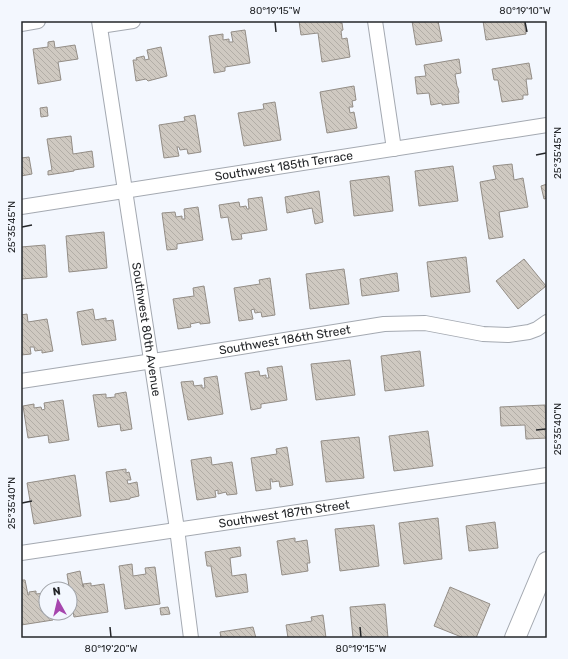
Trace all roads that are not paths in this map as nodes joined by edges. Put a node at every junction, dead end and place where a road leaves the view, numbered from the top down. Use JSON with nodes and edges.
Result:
{"nodes":[{"id":1,"x":38,"y":21,"type":"edge"},
{"id":2,"x":133,"y":21,"type":"edge"},
{"id":3,"x":375,"y":21,"type":"edge"},
{"id":4,"x":100,"y":23,"type":"edge"},
{"id":5,"x":21,"y":24,"type":"edge"},
{"id":6,"x":547,"y":125,"type":"edge"},
{"id":7,"x":394,"y":149,"type":"junction"},
{"id":8,"x":125,"y":191,"type":"junction"},
{"id":9,"x":21,"y":207,"type":"edge"},
{"id":10,"x":547,"y":322,"type":"edge"},
{"id":11,"x":151,"y":361,"type":"junction"},
{"id":12,"x":21,"y":381,"type":"edge"},
{"id":13,"x":547,"y":475,"type":"edge"},
{"id":14,"x":176,"y":529,"type":"junction"},
{"id":15,"x":21,"y":553,"type":"edge"},
{"id":16,"x":547,"y":562,"type":"edge"},
{"id":17,"x":192,"y":638,"type":"edge"},
{"id":18,"x":515,"y":638,"type":"edge"}],
"edges":[{"from":1,"to":5,"type":"street"},
{"from":2,"to":4,"type":"street"},
{"from":3,"to":7,"type":"street"},
{"from":4,"to":8,"type":"street","name":"Southwest 80th Avenue"},
{"from":6,"to":7,"type":"street","name":"Southwest 185th Terrace"},
{"from":7,"to":8,"type":"street","name":"Southwest 185th Terrace"},
{"from":8,"to":9,"type":"street","name":"Southwest 185th Terrace"},
{"from":8,"to":11,"type":"street","name":"Southwest 80th Avenue"},
{"from":10,"to":11,"type":"street","name":"Southwest 186th Street"},
{"from":11,"to":12,"type":"street","name":"Southwest 186th Street"},
{"from":11,"to":14,"type":"street","name":"Southwest 80th Avenue"},
{"from":13,"to":14,"type":"street","name":"Southwest 187th Street"},
{"from":14,"to":15,"type":"street","name":"Southwest 187th Street"},
{"from":14,"to":17,"type":"street","name":"Southwest 80th Avenue"},
{"from":16,"to":18,"type":"main road"}]}
